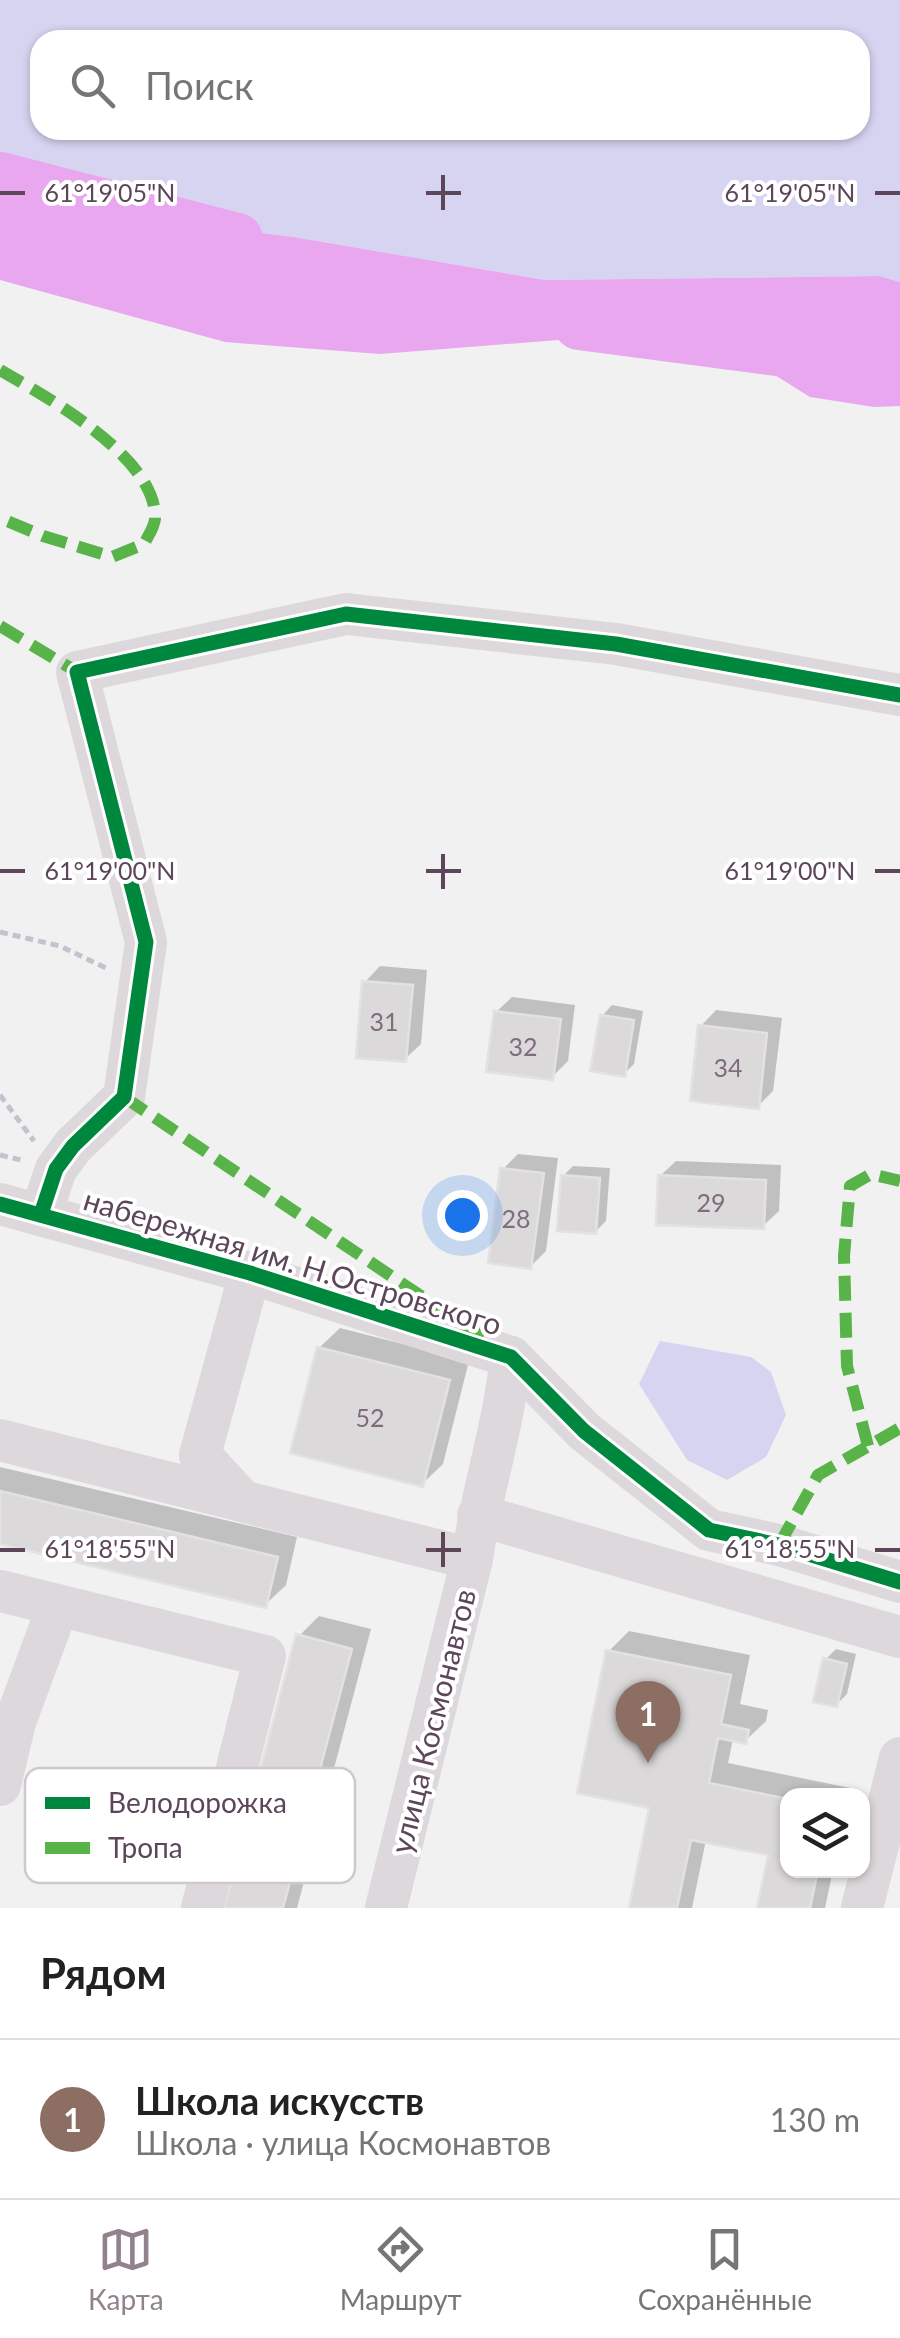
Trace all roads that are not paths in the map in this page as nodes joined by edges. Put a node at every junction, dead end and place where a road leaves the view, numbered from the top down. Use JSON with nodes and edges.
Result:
{"nodes":[{"id":1,"x":900,"y":695,"type":"edge"},
{"id":2,"x":0,"y":1204,"type":"edge"},
{"id":3,"x":41,"y":1214,"type":"junction"},
{"id":4,"x":250,"y":1274,"type":"junction"},
{"id":5,"x":511,"y":1356,"type":"junction"},
{"id":6,"x":0,"y":1440,"type":"edge"},
{"id":7,"x":240,"y":1498,"type":"junction"},
{"id":8,"x":478,"y":1515,"type":"junction"},
{"id":9,"x":472,"y":1559,"type":"junction"},
{"id":10,"x":900,"y":1582,"type":"edge"},
{"id":11,"x":0,"y":1591,"type":"edge"},
{"id":12,"x":58,"y":1606,"type":"junction"},
{"id":13,"x":900,"y":1638,"type":"edge"},
{"id":14,"x":900,"y":1758,"type":"edge"},
{"id":15,"x":237,"y":1768,"type":"edge"},
{"id":16,"x":0,"y":1785,"type":"edge"},
{"id":17,"x":208,"y":1883,"type":"edge"},
{"id":18,"x":202,"y":1908,"type":"edge"},
{"id":19,"x":386,"y":1908,"type":"edge"},
{"id":20,"x":862,"y":1908,"type":"edge"}],
"edges":[{"from":1,"to":3,"type":"street"},
{"from":2,"to":3,"type":"street","name":"набережная им. Н.Островского"},
{"from":3,"to":4,"type":"street","name":"набережная им. Н.Островского"},
{"from":4,"to":5,"type":"street","name":"набережная им. Н.Островского"},
{"from":4,"to":7,"type":"street"},
{"from":5,"to":8,"type":"street","name":"улица Космонавтов"},
{"from":5,"to":10,"type":"street"},
{"from":6,"to":7,"type":"street"},
{"from":7,"to":9,"type":"street"},
{"from":8,"to":9,"type":"street","name":"улица Космонавтов"},
{"from":8,"to":13,"type":"street"},
{"from":9,"to":19,"type":"street","name":"улица Космонавтов"},
{"from":11,"to":12,"type":"street"},
{"from":12,"to":15,"type":"street"},
{"from":12,"to":16,"type":"street"},
{"from":14,"to":20,"type":"street"},
{"from":17,"to":18,"type":"street"}]}
